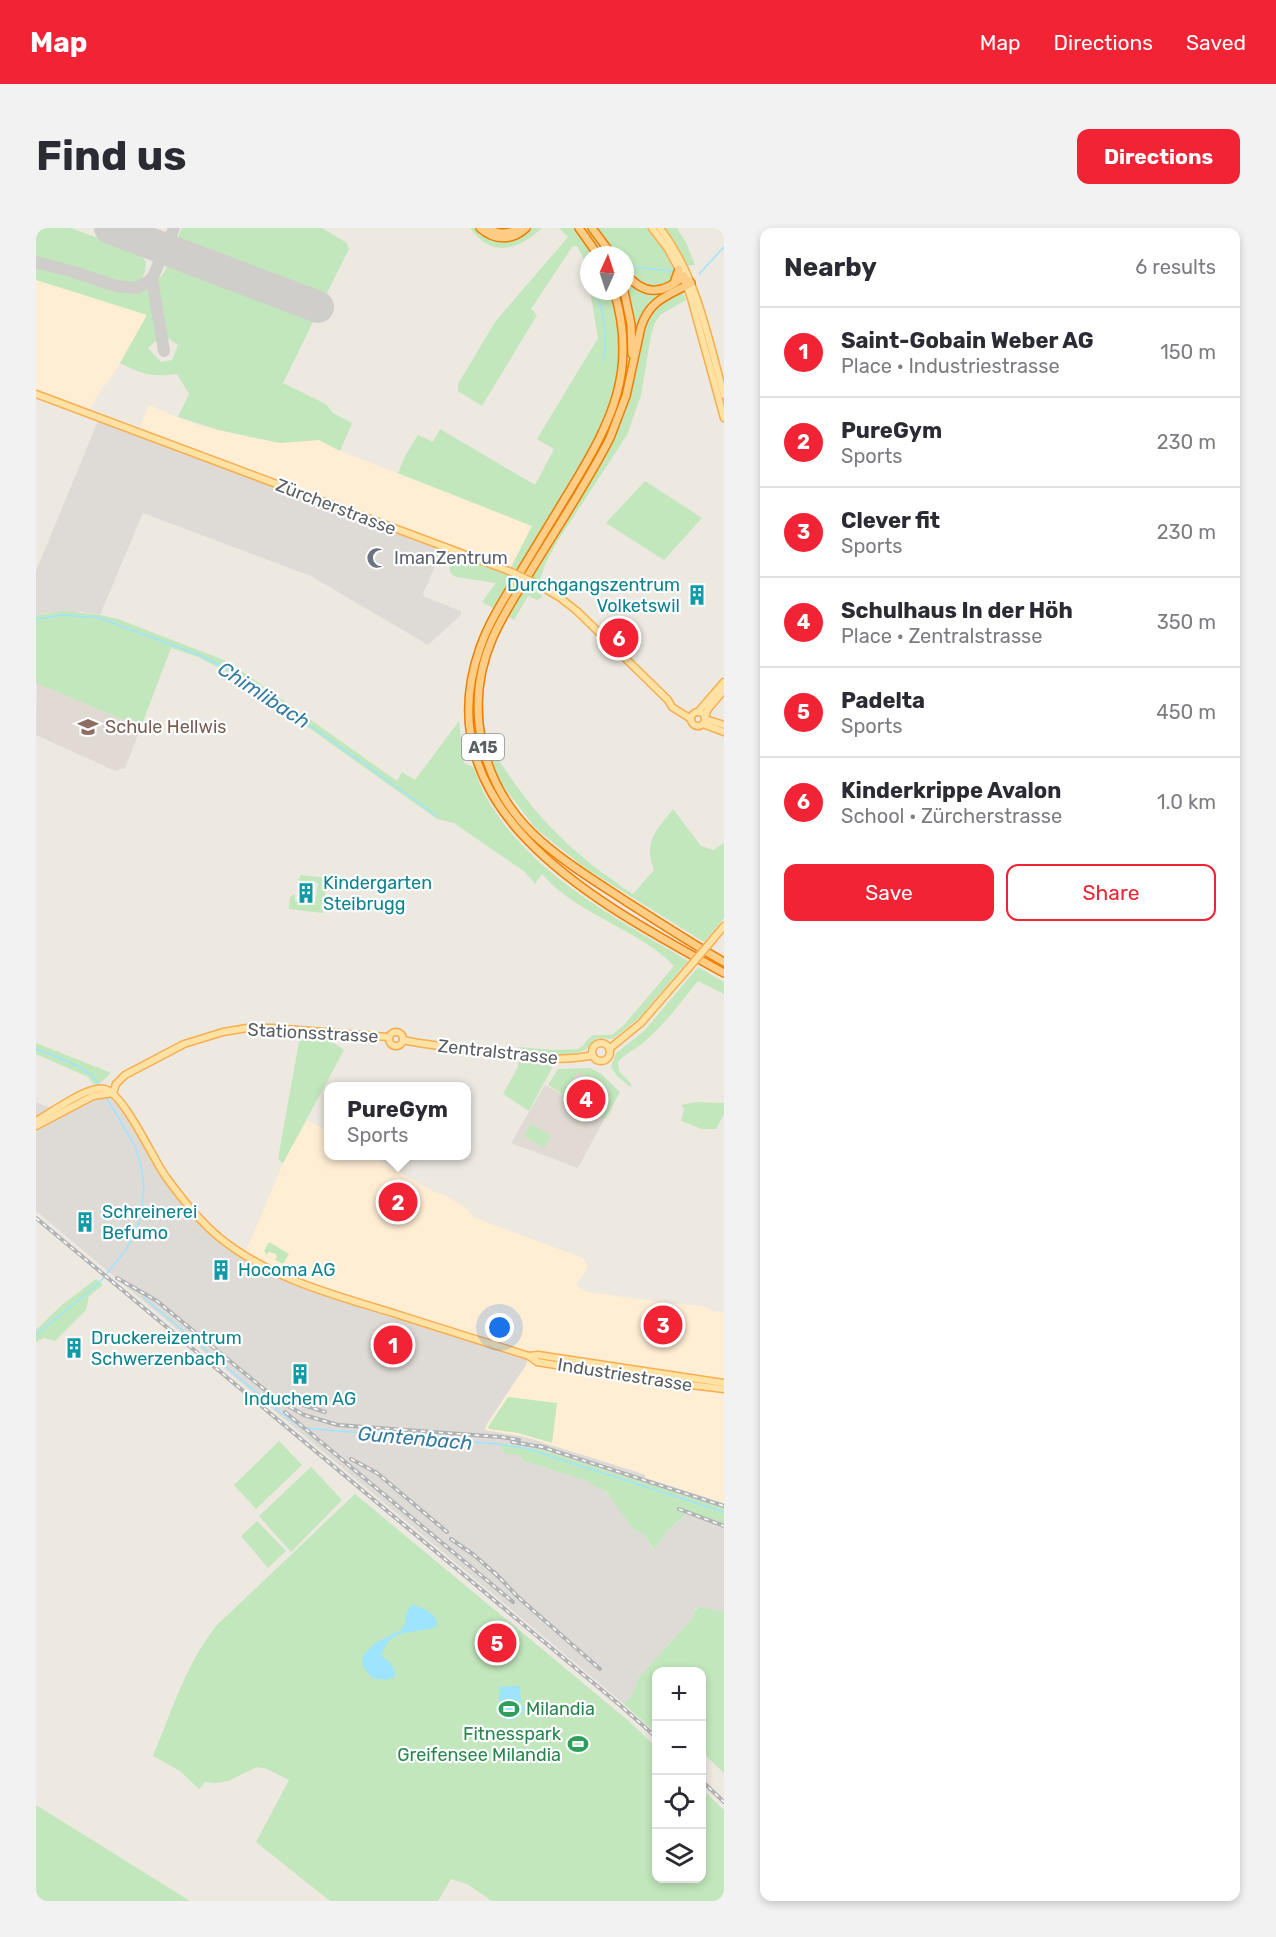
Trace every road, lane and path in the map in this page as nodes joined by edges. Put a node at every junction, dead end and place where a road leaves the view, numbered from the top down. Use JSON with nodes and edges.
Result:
{"nodes":[{"id":1,"x":480,"y":228,"type":"edge"},
{"id":2,"x":488,"y":228,"type":"edge"},
{"id":3,"x":519,"y":228,"type":"edge"},
{"id":4,"x":526,"y":228,"type":"edge"},
{"id":5,"x":579,"y":228,"type":"edge"},
{"id":6,"x":652,"y":228,"type":"edge"},
{"id":7,"x":660,"y":228,"type":"edge"},
{"id":8,"x":594,"y":230,"type":"edge"},
{"id":9,"x":592,"y":246,"type":"edge"},
{"id":10,"x":604,"y":246,"type":"edge"},
{"id":11,"x":679,"y":269,"type":"junction"},
{"id":12,"x":685,"y":276,"type":"junction"},
{"id":13,"x":634,"y":282,"type":"edge"},
{"id":14,"x":673,"y":285,"type":"junction"},
{"id":15,"x":689,"y":285,"type":"junction"},
{"id":16,"x":616,"y":300,"type":"edge"},
{"id":17,"x":626,"y":300,"type":"edge"},
{"id":18,"x":628,"y":389,"type":"junction"},
{"id":19,"x":36,"y":394,"type":"edge"},
{"id":20,"x":724,"y":395,"type":"edge"},
{"id":21,"x":724,"y":418,"type":"edge"},
{"id":22,"x":724,"y":682,"type":"edge"},
{"id":23,"x":724,"y":690,"type":"edge"},
{"id":24,"x":694,"y":715,"type":"junction"},
{"id":25,"x":704,"y":720,"type":"junction"},
{"id":26,"x":724,"y":725,"type":"edge"},
{"id":27,"x":724,"y":732,"type":"edge"},
{"id":28,"x":724,"y":926,"type":"edge"},
{"id":29,"x":724,"y":962,"type":"edge"},
{"id":30,"x":724,"y":973,"type":"edge"},
{"id":31,"x":403,"y":1040,"type":"joint"},
{"id":32,"x":609,"y":1049,"type":"junction"},
{"id":33,"x":593,"y":1055,"type":"junction"},
{"id":34,"x":105,"y":1092,"type":"junction"},
{"id":35,"x":36,"y":1121,"type":"edge"},
{"id":36,"x":36,"y":1126,"type":"edge"},
{"id":37,"x":529,"y":1356,"type":"junction"},
{"id":38,"x":724,"y":1383,"type":"edge"},
{"id":39,"x":724,"y":1389,"type":"edge"}],
"edges":[{"from":1,"to":4,"type":"highway"},
{"from":2,"to":3,"type":"highway"},
{"from":5,"to":9,"type":"highway"},
{"from":6,"to":11,"type":"main road"},
{"from":7,"to":12,"type":"main road"},
{"from":8,"to":10,"type":"highway"},
{"from":11,"to":12,"type":"main road"},
{"from":11,"to":14,"type":"highway"},
{"from":12,"to":14,"type":"highway"},
{"from":12,"to":15,"type":"highway"},
{"from":13,"to":14,"type":"highway"},
{"from":15,"to":18,"type":"highway"},
{"from":15,"to":20,"type":"main road"},
{"from":15,"to":21,"type":"main road"},
{"from":16,"to":30,"type":"highway","number":"A15"},
{"from":17,"to":18,"type":"highway","number":"A15"},
{"from":18,"to":29,"type":"highway","number":"A15"},
{"from":19,"to":24,"type":"main road","name":"Zürcherstrasse","bridge":true},
{"from":22,"to":24,"type":"main road"},
{"from":23,"to":25,"type":"main road"},
{"from":24,"to":25,"type":"main road"},
{"from":24,"to":25,"type":"main road"},
{"from":25,"to":26,"type":"main road"},
{"from":25,"to":27,"type":"main road"},
{"from":28,"to":32,"type":"main road","bridge":true},
{"from":31,"to":33,"type":"main road","name":"Zentralstrasse"},
{"from":31,"to":34,"type":"main road","name":"Stationsstrasse"},
{"from":32,"to":33,"type":"main road"},
{"from":32,"to":33,"type":"main road"},
{"from":34,"to":35,"type":"main road"},
{"from":34,"to":36,"type":"main road"},
{"from":34,"to":37,"type":"main road","name":"Industriestrasse"},
{"from":37,"to":38,"type":"main road","name":"Industriestrasse"},
{"from":37,"to":39,"type":"main road","name":"Industriestrasse"}]}
